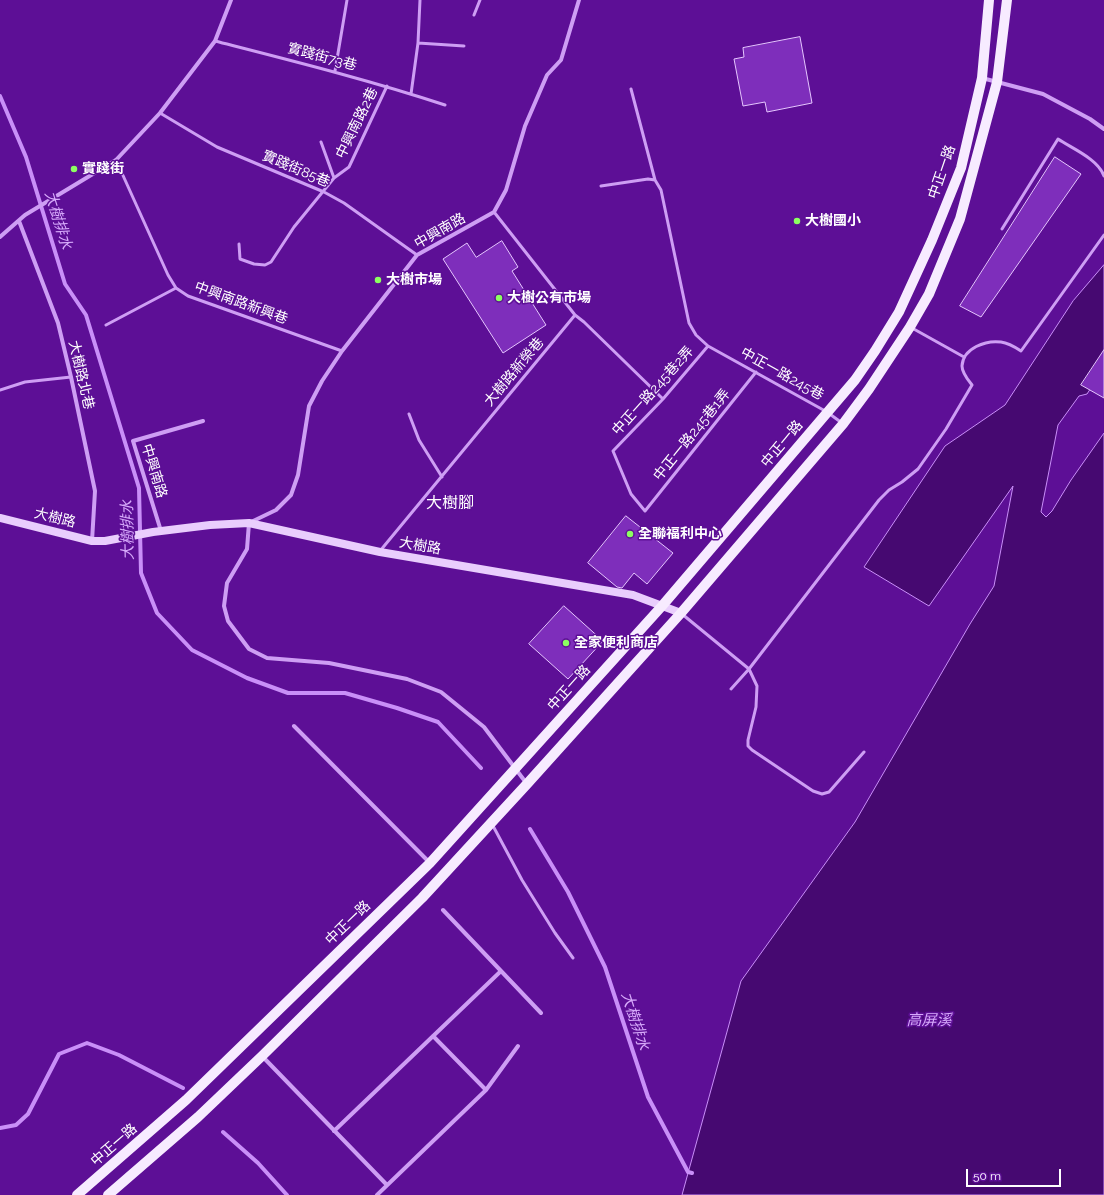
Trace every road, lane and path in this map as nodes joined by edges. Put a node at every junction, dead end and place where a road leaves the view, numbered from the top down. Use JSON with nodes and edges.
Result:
{"nodes":[{"id":1,"x":231,"y":0,"type":"edge"},
{"id":2,"x":347,"y":0,"type":"edge"},
{"id":3,"x":420,"y":0,"type":"edge"},
{"id":4,"x":480,"y":0,"type":"edge"},
{"id":5,"x":579,"y":0,"type":"edge"},
{"id":6,"x":989,"y":0,"type":"edge"},
{"id":7,"x":1007,"y":0,"type":"edge"},
{"id":8,"x":474,"y":15,"type":"dead end"},
{"id":9,"x":215,"y":41,"type":"junction"},
{"id":10,"x":418,"y":43,"type":"junction"},
{"id":11,"x":464,"y":46,"type":"dead end"},
{"id":12,"x":335,"y":71,"type":"junction"},
{"id":13,"x":982,"y":78,"type":"junction"},
{"id":14,"x":997,"y":82,"type":"junction"},
{"id":15,"x":387,"y":86,"type":"junction"},
{"id":16,"x":631,"y":89,"type":"dead end"},
{"id":17,"x":411,"y":94,"type":"junction"},
{"id":18,"x":445,"y":104,"type":"dead end"},
{"id":19,"x":160,"y":113,"type":"junction"},
{"id":20,"x":1104,"y":129,"type":"edge"},
{"id":21,"x":321,"y":142,"type":"dead end"},
{"id":22,"x":116,"y":160,"type":"junction"},
{"id":23,"x":1104,"y":176,"type":"edge"},
{"id":24,"x":334,"y":178,"type":"junction"},
{"id":25,"x":655,"y":180,"type":"junction"},
{"id":26,"x":601,"y":186,"type":"dead end"},
{"id":27,"x":324,"y":192,"type":"junction"},
{"id":28,"x":494,"y":212,"type":"junction"},
{"id":29,"x":18,"y":221,"type":"junction"},
{"id":30,"x":1002,"y":230,"type":"dead end"},
{"id":31,"x":1104,"y":234,"type":"edge"},
{"id":32,"x":0,"y":237,"type":"edge"},
{"id":33,"x":239,"y":244,"type":"dead end"},
{"id":34,"x":417,"y":255,"type":"junction"},
{"id":35,"x":176,"y":288,"type":"junction"},
{"id":36,"x":575,"y":315,"type":"junction"},
{"id":37,"x":106,"y":325,"type":"dead end"},
{"id":38,"x":910,"y":327,"type":"junction"},
{"id":39,"x":708,"y":346,"type":"junction"},
{"id":40,"x":342,"y":351,"type":"junction"},
{"id":41,"x":964,"y":358,"type":"junction"},
{"id":42,"x":756,"y":372,"type":"junction"},
{"id":43,"x":71,"y":377,"type":"junction"},
{"id":44,"x":0,"y":390,"type":"edge"},
{"id":45,"x":663,"y":399,"type":"junction"},
{"id":46,"x":827,"y":412,"type":"junction"},
{"id":47,"x":409,"y":414,"type":"dead end"},
{"id":48,"x":203,"y":421,"type":"dead end"},
{"id":49,"x":843,"y":424,"type":"junction"},
{"id":50,"x":613,"y":450,"type":"joint"},
{"id":51,"x":442,"y":476,"type":"junction"},
{"id":52,"x":0,"y":518,"type":"edge"},
{"id":53,"x":249,"y":523,"type":"junction"},
{"id":54,"x":157,"y":532,"type":"junction"},
{"id":55,"x":92,"y":541,"type":"junction"},
{"id":56,"x":380,"y":552,"type":"junction"},
{"id":57,"x":662,"y":606,"type":"junction"},
{"id":58,"x":681,"y":613,"type":"junction"},
{"id":59,"x":749,"y":669,"type":"junction"},
{"id":60,"x":731,"y":689,"type":"dead end"},
{"id":61,"x":294,"y":726,"type":"dead end"},
{"id":62,"x":864,"y":752,"type":"dead end"},
{"id":63,"x":515,"y":769,"type":"junction"},
{"id":64,"x":527,"y":784,"type":"junction"},
{"id":65,"x":491,"y":822,"type":"junction"},
{"id":66,"x":430,"y":863,"type":"junction"},
{"id":67,"x":443,"y":910,"type":"dead end"},
{"id":68,"x":573,"y":958,"type":"dead end"},
{"id":69,"x":501,"y":971,"type":"junction"},
{"id":70,"x":541,"y":1013,"type":"dead end"},
{"id":71,"x":433,"y":1036,"type":"junction"},
{"id":72,"x":518,"y":1046,"type":"dead end"},
{"id":73,"x":262,"y":1056,"type":"junction"},
{"id":74,"x":486,"y":1090,"type":"junction"},
{"id":75,"x":334,"y":1131,"type":"junction"},
{"id":76,"x":387,"y":1185,"type":"junction"},
{"id":77,"x":77,"y":1195,"type":"edge"},
{"id":78,"x":108,"y":1195,"type":"edge"},
{"id":79,"x":377,"y":1195,"type":"edge"}],
"edges":[{"from":1,"to":9,"type":"street"},
{"from":2,"to":12,"type":"lane"},
{"from":3,"to":10,"type":"lane"},
{"from":4,"to":8,"type":"lane"},
{"from":5,"to":28,"type":"street"},
{"from":6,"to":13,"type":"main road","name":"中正一路"},
{"from":7,"to":14,"type":"main road","name":"中正一路"},
{"from":9,"to":12,"type":"lane","name":"實踐街73巷"},
{"from":9,"to":19,"type":"street"},
{"from":10,"to":11,"type":"lane"},
{"from":10,"to":17,"type":"lane"},
{"from":12,"to":15,"type":"lane","name":"實踐街73巷"},
{"from":13,"to":14,"type":"street"},
{"from":13,"to":46,"type":"main road","name":"中正一路"},
{"from":14,"to":20,"type":"street"},
{"from":14,"to":38,"type":"main road","name":"中正一路"},
{"from":15,"to":17,"type":"lane","name":"實踐街73巷"},
{"from":15,"to":24,"type":"lane","name":"中興南路2巷"},
{"from":16,"to":25,"type":"lane","name":"中正一路245巷"},
{"from":17,"to":18,"type":"lane","name":"實踐街73巷"},
{"from":19,"to":22,"type":"street"},
{"from":19,"to":27,"type":"lane","name":"實踐街85巷"},
{"from":21,"to":24,"type":"lane"},
{"from":22,"to":29,"type":"street"},
{"from":22,"to":35,"type":"lane","name":"中興南路新興巷"},
{"from":23,"to":30,"type":"lane"},
{"from":24,"to":27,"type":"lane","name":"中興南路2巷"},
{"from":25,"to":26,"type":"lane"},
{"from":25,"to":39,"type":"lane","name":"中正一路245巷"},
{"from":27,"to":33,"type":"lane","name":"中興南路2巷"},
{"from":27,"to":34,"type":"lane","name":"實踐街85巷"},
{"from":28,"to":34,"type":"street","name":"中興南路"},
{"from":28,"to":36,"type":"lane"},
{"from":29,"to":32,"type":"street"},
{"from":29,"to":43,"type":"street","name":"大樹路北巷"},
{"from":31,"to":41,"type":"lane"},
{"from":34,"to":40,"type":"street","name":"中興南路"},
{"from":35,"to":37,"type":"lane"},
{"from":35,"to":40,"type":"lane","name":"中興南路新興巷"},
{"from":36,"to":45,"type":"lane"},
{"from":36,"to":51,"type":"lane","name":"大樹路新榮巷"},
{"from":38,"to":41,"type":"lane"},
{"from":38,"to":49,"type":"main road","name":"中正一路"},
{"from":39,"to":42,"type":"lane","name":"中正一路245巷"},
{"from":39,"to":45,"type":"lane","name":"中正一路245巷2弄"},
{"from":40,"to":53,"type":"street","name":"中興南路"},
{"from":41,"to":59,"type":"lane"},
{"from":42,"to":46,"type":"lane","name":"中正一路245巷"},
{"from":42,"to":50,"type":"lane","name":"中正一路245巷1弄"},
{"from":43,"to":44,"type":"lane"},
{"from":43,"to":55,"type":"street","name":"大樹路北巷"},
{"from":45,"to":50,"type":"lane","name":"中正一路245巷2弄"},
{"from":46,"to":49,"type":"lane","name":"中正一路245巷"},
{"from":46,"to":57,"type":"main road","name":"中正一路"},
{"from":47,"to":51,"type":"lane"},
{"from":48,"to":54,"type":"street","name":"中興南路"},
{"from":49,"to":58,"type":"main road","name":"中正一路"},
{"from":51,"to":56,"type":"lane","name":"大樹路新榮巷"},
{"from":52,"to":55,"type":"street","name":"大樹路"},
{"from":53,"to":54,"type":"street","name":"大樹路"},
{"from":53,"to":56,"type":"street","name":"大樹路"},
{"from":53,"to":63,"type":"street"},
{"from":54,"to":55,"type":"street","name":"大樹路"},
{"from":56,"to":57,"type":"street","name":"大樹路"},
{"from":57,"to":58,"type":"street","name":"大樹路"},
{"from":57,"to":63,"type":"main road","name":"中正一路"},
{"from":58,"to":59,"type":"lane"},
{"from":58,"to":64,"type":"main road","name":"中正一路"},
{"from":59,"to":60,"type":"lane"},
{"from":59,"to":62,"type":"lane"},
{"from":61,"to":66,"type":"street"},
{"from":63,"to":64,"type":"street"},
{"from":63,"to":66,"type":"main road","name":"中正一路"},
{"from":64,"to":65,"type":"main road","name":"中正一路"},
{"from":65,"to":68,"type":"lane"},
{"from":65,"to":73,"type":"main road","name":"中正一路"},
{"from":66,"to":77,"type":"main road","name":"中正一路"},
{"from":67,"to":69,"type":"street"},
{"from":69,"to":70,"type":"street"},
{"from":69,"to":71,"type":"street"},
{"from":71,"to":74,"type":"street"},
{"from":71,"to":75,"type":"street"},
{"from":72,"to":74,"type":"street"},
{"from":73,"to":75,"type":"street"},
{"from":73,"to":78,"type":"main road","name":"中正一路"},
{"from":74,"to":76,"type":"street"},
{"from":75,"to":76,"type":"street"},
{"from":76,"to":79,"type":"street"}]}
